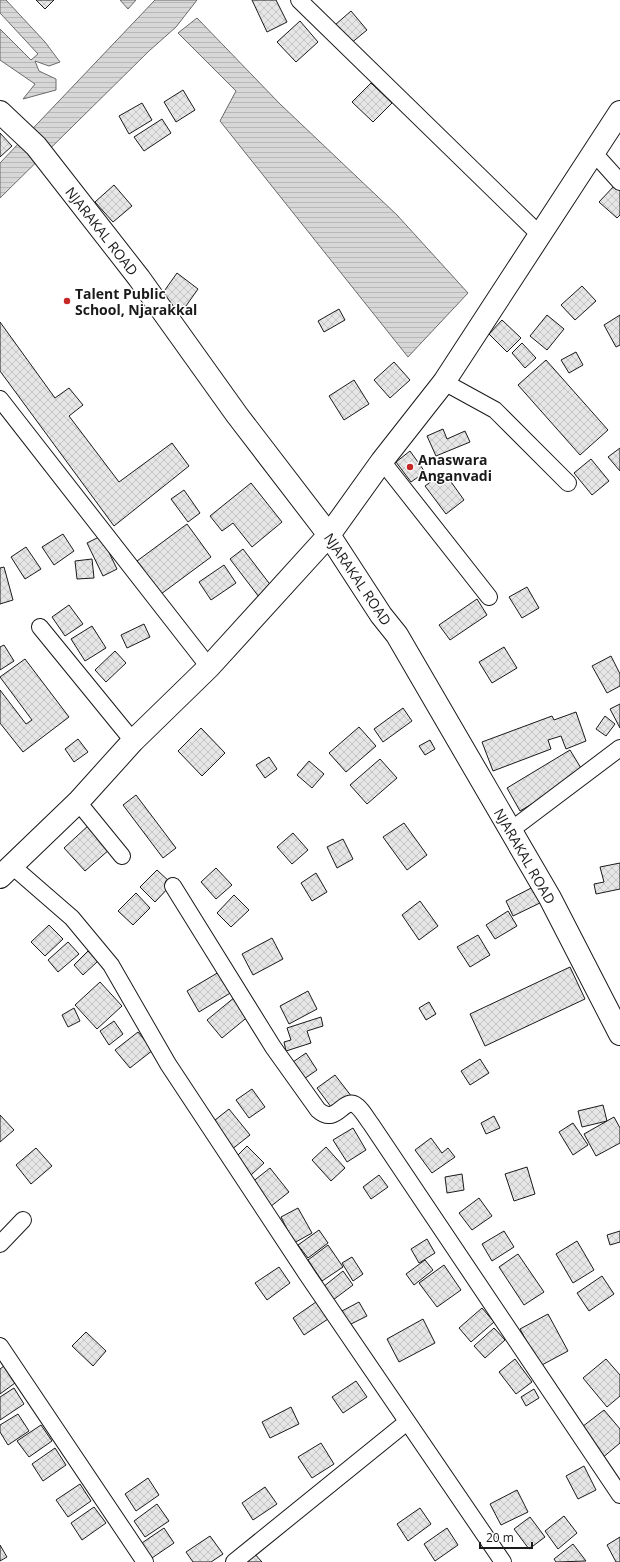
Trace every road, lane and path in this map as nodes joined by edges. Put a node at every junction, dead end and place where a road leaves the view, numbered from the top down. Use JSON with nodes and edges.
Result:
{"nodes":[{"id":1,"x":299,"y":0,"type":"edge"},
{"id":2,"x":0,"y":112,"type":"edge"},
{"id":3,"x":620,"y":112,"type":"edge"},
{"id":4,"x":594,"y":153,"type":"junction"},
{"id":5,"x":620,"y":182,"type":"edge"},
{"id":6,"x":540,"y":234,"type":"junction"},
{"id":7,"x":444,"y":382,"type":"junction"},
{"id":8,"x":0,"y":400,"type":"edge"},
{"id":9,"x":382,"y":461,"type":"junction"},
{"id":10,"x":568,"y":483,"type":"dead end"},
{"id":11,"x":329,"y":535,"type":"junction"},
{"id":12,"x":489,"y":597,"type":"dead end"},
{"id":13,"x":40,"y":627,"type":"dead end"},
{"id":14,"x":209,"y":667,"type":"junction"},
{"id":15,"x":133,"y":741,"type":"junction"},
{"id":16,"x":620,"y":748,"type":"edge"},
{"id":17,"x":78,"y":802,"type":"junction"},
{"id":18,"x":511,"y":830,"type":"junction"},
{"id":19,"x":122,"y":856,"type":"dead end"},
{"id":20,"x":6,"y":871,"type":"edge"},
{"id":21,"x":173,"y":886,"type":"dead end"},
{"id":22,"x":618,"y":1025,"type":"edge"},
{"id":23,"x":23,"y":1220,"type":"dead end"},
{"id":24,"x":0,"y":1244,"type":"edge"},
{"id":25,"x":0,"y":1346,"type":"edge"},
{"id":26,"x":407,"y":1422,"type":"junction"},
{"id":27,"x":620,"y":1495,"type":"edge"},
{"id":28,"x":145,"y":1562,"type":"edge"},
{"id":29,"x":234,"y":1562,"type":"edge"},
{"id":30,"x":503,"y":1562,"type":"edge"}],
"edges":[{"from":1,"to":6,"type":"street"},
{"from":2,"to":11,"type":"main road","name":"NJARAKAL ROAD"},
{"from":3,"to":4,"type":"main road"},
{"from":4,"to":5,"type":"street"},
{"from":4,"to":6,"type":"main road"},
{"from":6,"to":7,"type":"main road"},
{"from":7,"to":9,"type":"main road"},
{"from":7,"to":10,"type":"street"},
{"from":8,"to":14,"type":"street"},
{"from":9,"to":11,"type":"main road"},
{"from":9,"to":12,"type":"street"},
{"from":11,"to":14,"type":"main road"},
{"from":11,"to":18,"type":"main road","name":"NJARAKAL ROAD"},
{"from":13,"to":15,"type":"street"},
{"from":14,"to":15,"type":"main road"},
{"from":15,"to":17,"type":"main road"},
{"from":16,"to":18,"type":"street"},
{"from":17,"to":19,"type":"street"},
{"from":17,"to":20,"type":"main road"},
{"from":18,"to":22,"type":"main road","name":"NJARAKAL ROAD"},
{"from":20,"to":26,"type":"street"},
{"from":21,"to":27,"type":"street"},
{"from":23,"to":24,"type":"street"},
{"from":25,"to":28,"type":"street"},
{"from":26,"to":29,"type":"street"},
{"from":26,"to":30,"type":"street"}]}
